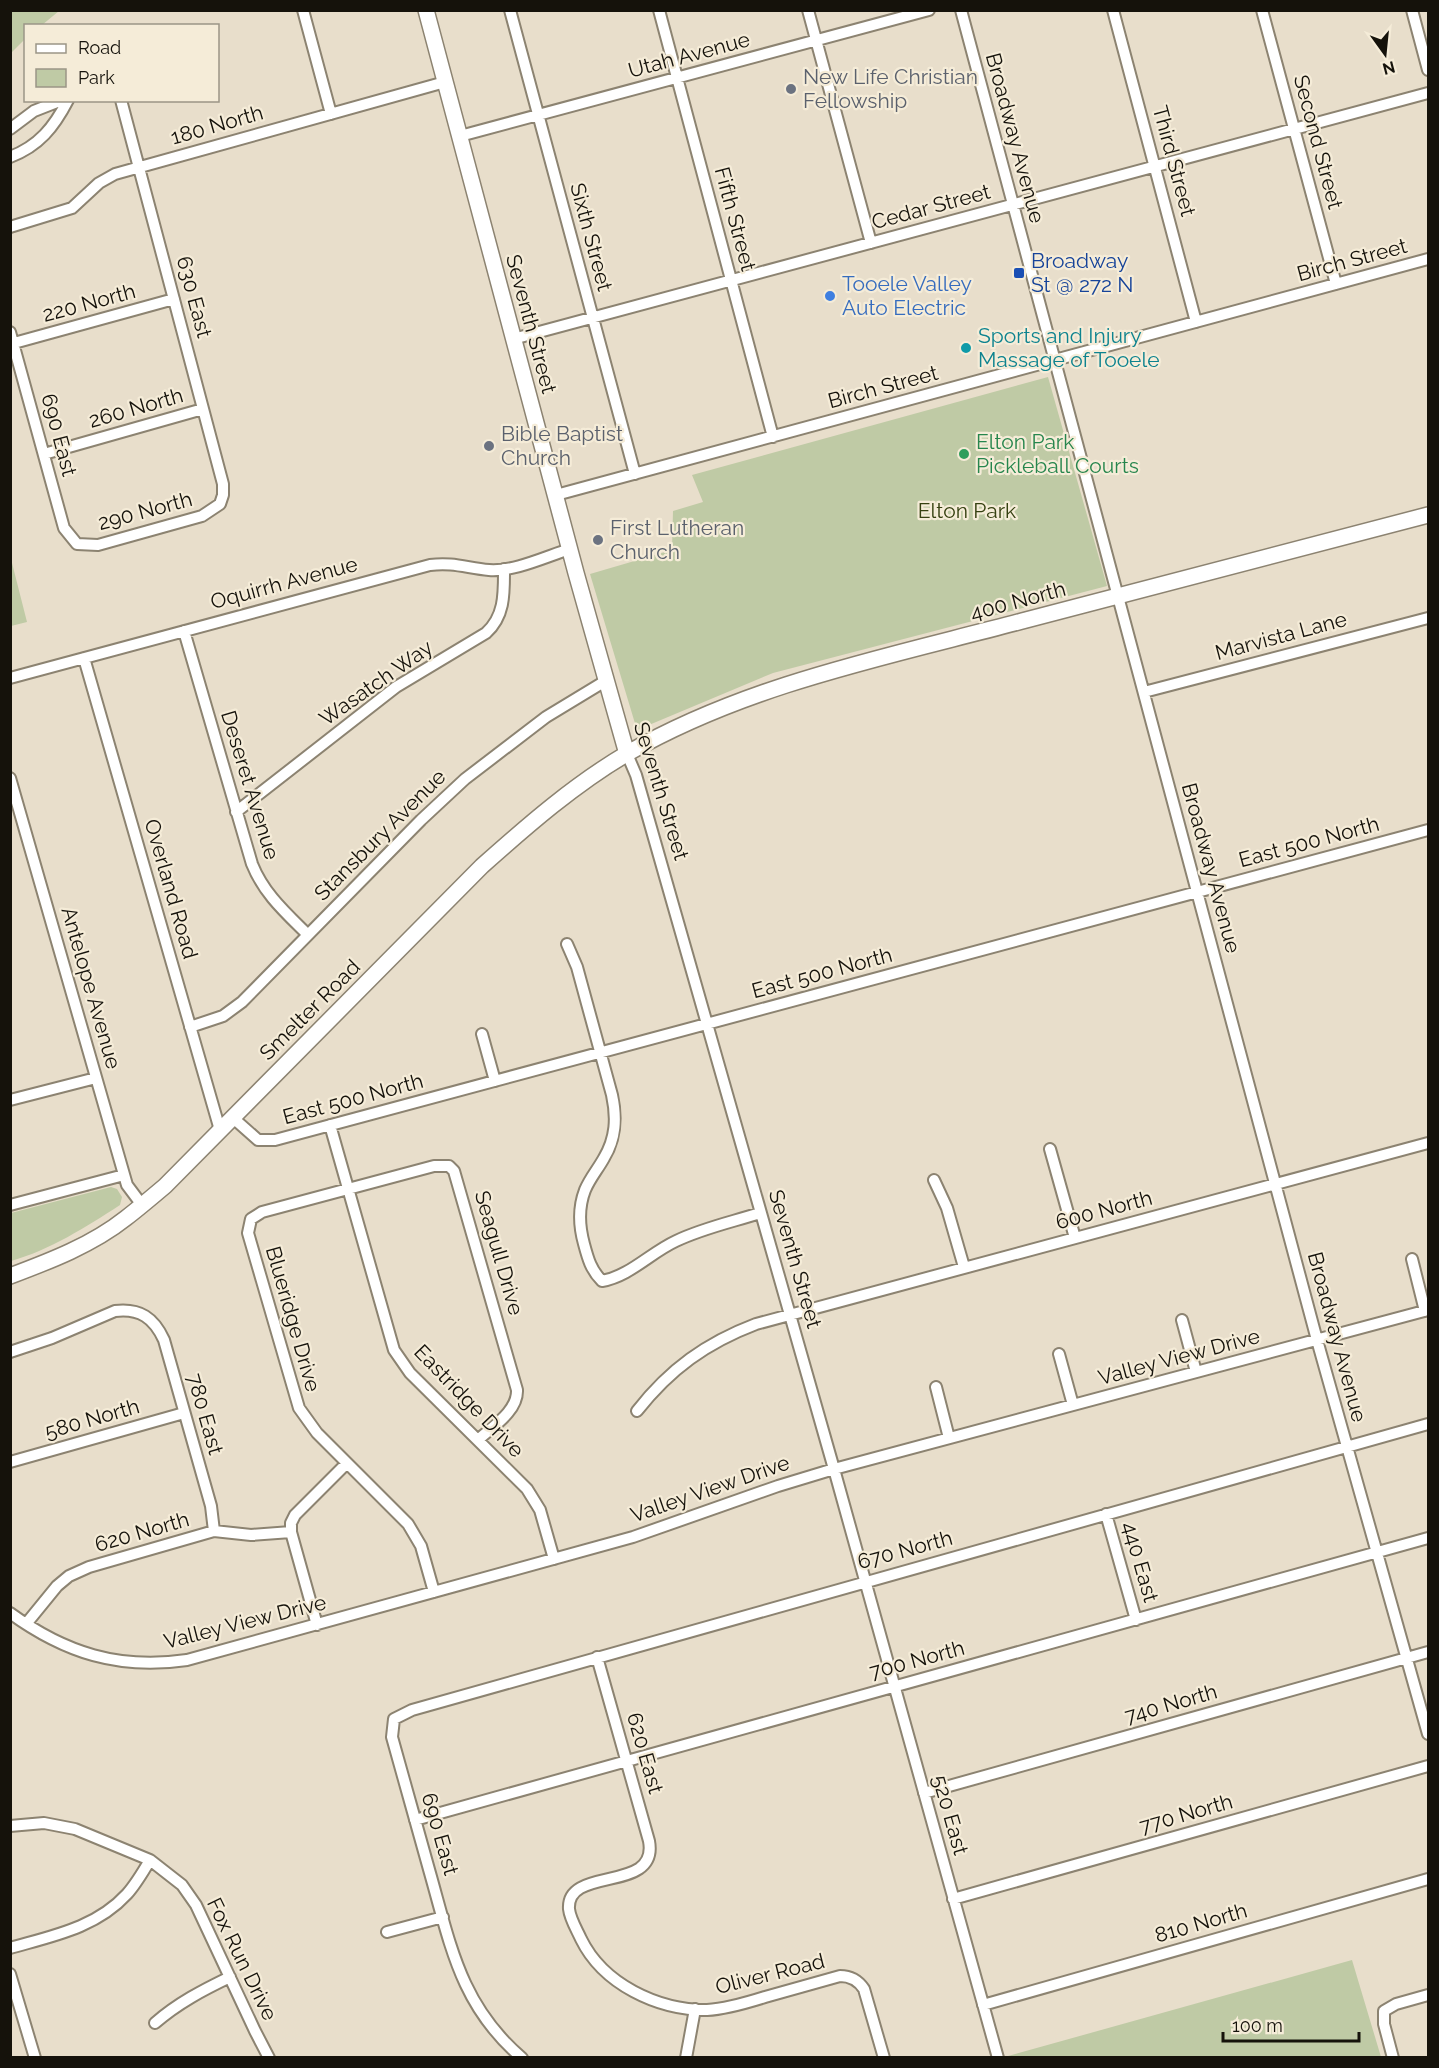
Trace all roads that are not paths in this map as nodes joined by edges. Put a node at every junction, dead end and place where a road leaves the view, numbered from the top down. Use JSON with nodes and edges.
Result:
{"nodes":[{"id":1,"x":303,"y":10,"type":"edge"},
{"id":2,"x":426,"y":10,"type":"edge"},
{"id":3,"x":510,"y":10,"type":"edge"},
{"id":4,"x":659,"y":10,"type":"edge"},
{"id":5,"x":808,"y":10,"type":"edge"},
{"id":6,"x":929,"y":10,"type":"edge"},
{"id":7,"x":961,"y":10,"type":"edge"},
{"id":8,"x":1113,"y":10,"type":"edge"},
{"id":9,"x":1262,"y":10,"type":"edge"},
{"id":10,"x":1412,"y":10,"type":"edge"},
{"id":11,"x":816,"y":41,"type":"junction"},
{"id":12,"x":1428,"y":70,"type":"edge"},
{"id":13,"x":677,"y":78,"type":"junction"},
{"id":14,"x":445,"y":82,"type":"junction"},
{"id":15,"x":1428,"y":93,"type":"edge"},
{"id":16,"x":57,"y":102,"type":"edge"},
{"id":17,"x":67,"y":102,"type":"edge"},
{"id":18,"x":122,"y":102,"type":"edge"},
{"id":19,"x":331,"y":114,"type":"junction"},
{"id":20,"x":538,"y":115,"type":"junction"},
{"id":21,"x":10,"y":129,"type":"edge"},
{"id":22,"x":1294,"y":129,"type":"junction"},
{"id":23,"x":460,"y":136,"type":"junction"},
{"id":24,"x":10,"y":157,"type":"edge"},
{"id":25,"x":1155,"y":166,"type":"junction"},
{"id":26,"x":139,"y":167,"type":"junction"},
{"id":27,"x":1013,"y":205,"type":"junction"},
{"id":28,"x":10,"y":226,"type":"edge"},
{"id":29,"x":871,"y":243,"type":"junction"},
{"id":30,"x":1428,"y":259,"type":"edge"},
{"id":31,"x":732,"y":281,"type":"junction"},
{"id":32,"x":1336,"y":284,"type":"junction"},
{"id":33,"x":174,"y":299,"type":"junction"},
{"id":34,"x":593,"y":318,"type":"junction"},
{"id":35,"x":1196,"y":322,"type":"junction"},
{"id":36,"x":12,"y":338,"type":"edge"},
{"id":37,"x":513,"y":339,"type":"junction"},
{"id":38,"x":1055,"y":360,"type":"junction"},
{"id":39,"x":203,"y":409,"type":"junction"},
{"id":40,"x":774,"y":437,"type":"junction"},
{"id":41,"x":44,"y":454,"type":"junction"},
{"id":42,"x":635,"y":474,"type":"junction"},
{"id":43,"x":556,"y":495,"type":"junction"},
{"id":44,"x":220,"y":504,"type":"joint"},
{"id":45,"x":1428,"y":515,"type":"edge"},
{"id":46,"x":77,"y":544,"type":"joint"},
{"id":47,"x":570,"y":549,"type":"junction"},
{"id":48,"x":504,"y":569,"type":"junction"},
{"id":49,"x":1118,"y":596,"type":"junction"},
{"id":50,"x":1428,"y":618,"type":"edge"},
{"id":51,"x":184,"y":631,"type":"junction"},
{"id":52,"x":84,"y":658,"type":"junction"},
{"id":53,"x":10,"y":678,"type":"edge"},
{"id":54,"x":607,"y":680,"type":"junction"},
{"id":55,"x":1144,"y":692,"type":"junction"},
{"id":56,"x":627,"y":754,"type":"junction"},
{"id":57,"x":10,"y":778,"type":"edge"},
{"id":58,"x":236,"y":812,"type":"junction"},
{"id":59,"x":1428,"y":830,"type":"edge"},
{"id":60,"x":1198,"y":892,"type":"junction"},
{"id":61,"x":308,"y":934,"type":"junction"},
{"id":62,"x":567,"y":944,"type":"dead end"},
{"id":63,"x":707,"y":1024,"type":"junction"},
{"id":64,"x":190,"y":1027,"type":"junction"},
{"id":65,"x":482,"y":1034,"type":"dead end"},
{"id":66,"x":600,"y":1053,"type":"junction"},
{"id":67,"x":96,"y":1078,"type":"junction"},
{"id":68,"x":495,"y":1081,"type":"junction"},
{"id":69,"x":10,"y":1100,"type":"edge"},
{"id":70,"x":232,"y":1118,"type":"junction"},
{"id":71,"x":330,"y":1125,"type":"junction"},
{"id":72,"x":220,"y":1130,"type":"junction"},
{"id":73,"x":1428,"y":1143,"type":"edge"},
{"id":74,"x":1050,"y":1149,"type":"dead end"},
{"id":75,"x":124,"y":1175,"type":"junction"},
{"id":76,"x":934,"y":1180,"type":"dead end"},
{"id":77,"x":1276,"y":1184,"type":"junction"},
{"id":78,"x":348,"y":1189,"type":"junction"},
{"id":79,"x":10,"y":1205,"type":"edge"},
{"id":80,"x":142,"y":1205,"type":"junction"},
{"id":81,"x":760,"y":1213,"type":"junction"},
{"id":82,"x":1075,"y":1238,"type":"junction"},
{"id":83,"x":1412,"y":1258,"type":"dead end"},
{"id":84,"x":964,"y":1268,"type":"junction"},
{"id":85,"x":10,"y":1276,"type":"edge"},
{"id":86,"x":1427,"y":1310,"type":"edge"},
{"id":87,"x":789,"y":1314,"type":"junction"},
{"id":88,"x":1182,"y":1320,"type":"dead end"},
{"id":89,"x":1317,"y":1340,"type":"junction"},
{"id":90,"x":10,"y":1352,"type":"edge"},
{"id":91,"x":1059,"y":1354,"type":"dead end"},
{"id":92,"x":1196,"y":1372,"type":"junction"},
{"id":93,"x":936,"y":1387,"type":"dead end"},
{"id":94,"x":1073,"y":1405,"type":"junction"},
{"id":95,"x":637,"y":1411,"type":"dead end"},
{"id":96,"x":184,"y":1413,"type":"junction"},
{"id":97,"x":1428,"y":1424,"type":"edge"},
{"id":98,"x":949,"y":1438,"type":"junction"},
{"id":99,"x":478,"y":1440,"type":"junction"},
{"id":100,"x":1347,"y":1447,"type":"junction"},
{"id":101,"x":10,"y":1462,"type":"edge"},
{"id":102,"x":347,"y":1463,"type":"junction"},
{"id":103,"x":834,"y":1469,"type":"junction"},
{"id":104,"x":1106,"y":1514,"type":"junction"},
{"id":105,"x":214,"y":1531,"type":"junction"},
{"id":106,"x":291,"y":1532,"type":"junction"},
{"id":107,"x":1428,"y":1538,"type":"edge"},
{"id":108,"x":1377,"y":1552,"type":"junction"},
{"id":109,"x":554,"y":1559,"type":"junction"},
{"id":110,"x":864,"y":1582,"type":"junction"},
{"id":111,"x":434,"y":1592,"type":"junction"},
{"id":112,"x":10,"y":1613,"type":"edge"},
{"id":113,"x":1136,"y":1620,"type":"junction"},
{"id":114,"x":26,"y":1624,"type":"junction"},
{"id":115,"x":317,"y":1625,"type":"junction"},
{"id":116,"x":1428,"y":1652,"type":"edge"},
{"id":117,"x":597,"y":1657,"type":"junction"},
{"id":118,"x":1407,"y":1658,"type":"junction"},
{"id":119,"x":894,"y":1688,"type":"junction"},
{"id":120,"x":394,"y":1719,"type":"joint"},
{"id":121,"x":1428,"y":1734,"type":"edge"},
{"id":122,"x":627,"y":1761,"type":"junction"},
{"id":123,"x":1428,"y":1766,"type":"edge"},
{"id":124,"x":924,"y":1793,"type":"junction"},
{"id":125,"x":415,"y":1820,"type":"junction"},
{"id":126,"x":10,"y":1826,"type":"edge"},
{"id":127,"x":150,"y":1860,"type":"junction"},
{"id":128,"x":1428,"y":1880,"type":"edge"},
{"id":129,"x":953,"y":1899,"type":"junction"},
{"id":130,"x":569,"y":1902,"type":"joint"},
{"id":131,"x":443,"y":1917,"type":"junction"},
{"id":132,"x":387,"y":1932,"type":"dead end"},
{"id":133,"x":10,"y":1948,"type":"edge"},
{"id":134,"x":10,"y":1974,"type":"edge"},
{"id":135,"x":230,"y":1977,"type":"junction"},
{"id":136,"x":1428,"y":1995,"type":"edge"},
{"id":137,"x":983,"y":2005,"type":"junction"},
{"id":138,"x":695,"y":2009,"type":"junction"},
{"id":139,"x":155,"y":2023,"type":"dead end"},
{"id":140,"x":34,"y":2058,"type":"edge"},
{"id":141,"x":269,"y":2058,"type":"edge"},
{"id":142,"x":522,"y":2058,"type":"edge"},
{"id":143,"x":686,"y":2058,"type":"edge"},
{"id":144,"x":884,"y":2058,"type":"edge"},
{"id":145,"x":998,"y":2058,"type":"edge"},
{"id":146,"x":1393,"y":2058,"type":"edge"}],
"edges":[{"from":1,"to":19,"type":"street"},
{"from":2,"to":14,"type":"street","name":"Seventh Street"},
{"from":3,"to":20,"type":"street","name":"Sixth Street"},
{"from":4,"to":13,"type":"street","name":"Fifth Street"},
{"from":5,"to":11,"type":"street"},
{"from":6,"to":11,"type":"street","name":"Utah Avenue"},
{"from":7,"to":27,"type":"street","name":"Broadway Avenue"},
{"from":8,"to":25,"type":"street","name":"Third Street"},
{"from":9,"to":22,"type":"street","name":"Second Street"},
{"from":10,"to":12,"type":"street"},
{"from":11,"to":13,"type":"street","name":"Utah Avenue"},
{"from":11,"to":29,"type":"street"},
{"from":13,"to":20,"type":"street","name":"Utah Avenue"},
{"from":13,"to":31,"type":"street","name":"Fifth Street"},
{"from":14,"to":19,"type":"street","name":"180 North"},
{"from":14,"to":23,"type":"street","name":"Seventh Street"},
{"from":15,"to":22,"type":"street","name":"Cedar Street"},
{"from":16,"to":21,"type":"street"},
{"from":17,"to":24,"type":"street"},
{"from":18,"to":26,"type":"street","name":"630 East"},
{"from":19,"to":26,"type":"street","name":"180 North"},
{"from":20,"to":23,"type":"street","name":"Utah Avenue"},
{"from":20,"to":34,"type":"street","name":"Sixth Street"},
{"from":22,"to":25,"type":"street","name":"Cedar Street"},
{"from":22,"to":32,"type":"street","name":"Second Street"},
{"from":23,"to":37,"type":"street","name":"Seventh Street"},
{"from":25,"to":27,"type":"street","name":"Cedar Street"},
{"from":25,"to":35,"type":"street","name":"Third Street"},
{"from":26,"to":28,"type":"street","name":"180 North"},
{"from":26,"to":33,"type":"street","name":"630 East"},
{"from":27,"to":29,"type":"street","name":"Cedar Street"},
{"from":27,"to":38,"type":"street","name":"Broadway Avenue"},
{"from":29,"to":31,"type":"street","name":"Cedar Street"},
{"from":30,"to":32,"type":"street","name":"Birch Street"},
{"from":31,"to":34,"type":"street","name":"Cedar Street"},
{"from":31,"to":40,"type":"street","name":"Fifth Street"},
{"from":32,"to":35,"type":"street","name":"Birch Street"},
{"from":33,"to":36,"type":"street","name":"220 North"},
{"from":33,"to":39,"type":"street","name":"630 East"},
{"from":34,"to":37,"type":"street","name":"Cedar Street"},
{"from":34,"to":42,"type":"street","name":"Sixth Street"},
{"from":35,"to":38,"type":"street","name":"Birch Street"},
{"from":36,"to":41,"type":"street","name":"690 East"},
{"from":37,"to":43,"type":"street","name":"Seventh Street"},
{"from":38,"to":40,"type":"street","name":"Birch Street"},
{"from":38,"to":49,"type":"street","name":"Broadway Avenue"},
{"from":39,"to":41,"type":"street","name":"260 North"},
{"from":39,"to":44,"type":"street","name":"630 East"},
{"from":40,"to":42,"type":"street","name":"Birch Street"},
{"from":41,"to":46,"type":"street","name":"690 East"},
{"from":42,"to":43,"type":"street","name":"Birch Street"},
{"from":43,"to":47,"type":"street","name":"Seventh Street"},
{"from":44,"to":46,"type":"street","name":"290 North"},
{"from":45,"to":49,"type":"street","name":"400 North"},
{"from":47,"to":48,"type":"street","name":"Oquirrh Avenue"},
{"from":47,"to":54,"type":"street","name":"Seventh Street"},
{"from":48,"to":51,"type":"street","name":"Oquirrh Avenue"},
{"from":48,"to":58,"type":"street","name":"Wasatch Way"},
{"from":49,"to":55,"type":"street","name":"Broadway Avenue"},
{"from":49,"to":56,"type":"street","name":"400 North"},
{"from":50,"to":55,"type":"street","name":"Marvista Lane"},
{"from":51,"to":52,"type":"street","name":"Oquirrh Avenue"},
{"from":51,"to":58,"type":"street","name":"Deseret Avenue"},
{"from":52,"to":53,"type":"street","name":"Oquirrh Avenue"},
{"from":52,"to":64,"type":"street","name":"Overland Road"},
{"from":54,"to":56,"type":"street","name":"Seventh Street"},
{"from":54,"to":61,"type":"street","name":"Stansbury Avenue"},
{"from":55,"to":60,"type":"street","name":"Broadway Avenue"},
{"from":56,"to":63,"type":"street","name":"Seventh Street"},
{"from":56,"to":70,"type":"street","name":"Smelter Road"},
{"from":57,"to":67,"type":"street","name":"Antelope Avenue"},
{"from":58,"to":61,"type":"street","name":"Deseret Avenue"},
{"from":59,"to":60,"type":"street","name":"East 500 North"},
{"from":60,"to":63,"type":"street","name":"East 500 North"},
{"from":60,"to":77,"type":"street","name":"Broadway Avenue"},
{"from":61,"to":64,"type":"street","name":"Stansbury Avenue"},
{"from":62,"to":66,"type":"street"},
{"from":63,"to":66,"type":"street","name":"East 500 North"},
{"from":63,"to":81,"type":"street","name":"Seventh Street"},
{"from":64,"to":72,"type":"street","name":"Overland Road"},
{"from":65,"to":68,"type":"street"},
{"from":66,"to":68,"type":"street","name":"East 500 North"},
{"from":66,"to":81,"type":"street"},
{"from":67,"to":69,"type":"street"},
{"from":67,"to":75,"type":"street","name":"Antelope Avenue"},
{"from":68,"to":71,"type":"street","name":"East 500 North"},
{"from":70,"to":71,"type":"street","name":"East 500 North"},
{"from":70,"to":72,"type":"street","name":"Smelter Road"},
{"from":71,"to":78,"type":"street","name":"Eastridge Drive"},
{"from":72,"to":80,"type":"street","name":"Smelter Road"},
{"from":73,"to":77,"type":"street","name":"600 North"},
{"from":74,"to":82,"type":"street"},
{"from":75,"to":79,"type":"street"},
{"from":75,"to":80,"type":"street","name":"Antelope Avenue"},
{"from":76,"to":84,"type":"street"},
{"from":77,"to":82,"type":"street","name":"600 North"},
{"from":77,"to":89,"type":"street","name":"Broadway Avenue"},
{"from":78,"to":99,"type":"street","name":"Eastridge Drive"},
{"from":78,"to":99,"type":"street","name":"Seagull Drive"},
{"from":78,"to":102,"type":"street","name":"Blueridge Drive"},
{"from":80,"to":85,"type":"street","name":"Smelter Road"},
{"from":81,"to":87,"type":"street","name":"Seventh Street"},
{"from":82,"to":84,"type":"street","name":"600 North"},
{"from":83,"to":86,"type":"street"},
{"from":84,"to":87,"type":"street","name":"600 North"},
{"from":86,"to":89,"type":"street","name":"Valley View Drive"},
{"from":87,"to":95,"type":"street","name":"600 North"},
{"from":87,"to":103,"type":"street","name":"Seventh Street"},
{"from":88,"to":92,"type":"street"},
{"from":89,"to":92,"type":"street","name":"Valley View Drive"},
{"from":89,"to":100,"type":"street","name":"Broadway Avenue"},
{"from":90,"to":96,"type":"street","name":"780 East"},
{"from":91,"to":94,"type":"street"},
{"from":92,"to":94,"type":"street","name":"Valley View Drive"},
{"from":93,"to":98,"type":"street"},
{"from":94,"to":98,"type":"street","name":"Valley View Drive"},
{"from":96,"to":101,"type":"street","name":"580 North"},
{"from":96,"to":105,"type":"street","name":"780 East"},
{"from":97,"to":100,"type":"street","name":"670 North"},
{"from":98,"to":103,"type":"street","name":"Valley View Drive"},
{"from":99,"to":109,"type":"street","name":"Eastridge Drive"},
{"from":100,"to":104,"type":"street","name":"670 North"},
{"from":100,"to":108,"type":"street","name":"Broadway Avenue"},
{"from":102,"to":106,"type":"street"},
{"from":102,"to":111,"type":"street","name":"Blueridge Drive"},
{"from":103,"to":109,"type":"street","name":"Valley View Drive"},
{"from":103,"to":110,"type":"street","name":"Seventh Street"},
{"from":104,"to":110,"type":"street","name":"670 North"},
{"from":104,"to":113,"type":"street","name":"440 East"},
{"from":105,"to":106,"type":"street","name":"620 North"},
{"from":105,"to":114,"type":"street","name":"620 North"},
{"from":106,"to":115,"type":"street"},
{"from":107,"to":108,"type":"street","name":"700 North"},
{"from":108,"to":113,"type":"street","name":"700 North"},
{"from":108,"to":118,"type":"street","name":"Broadway Avenue"},
{"from":109,"to":111,"type":"street","name":"Valley View Drive"},
{"from":110,"to":117,"type":"street","name":"670 North"},
{"from":110,"to":119,"type":"street","name":"520 East"},
{"from":111,"to":115,"type":"street","name":"Valley View Drive"},
{"from":112,"to":114,"type":"street","name":"Valley View Drive"},
{"from":113,"to":119,"type":"street","name":"700 North"},
{"from":114,"to":115,"type":"street","name":"Valley View Drive"},
{"from":116,"to":118,"type":"street","name":"740 North"},
{"from":117,"to":120,"type":"street","name":"670 North"},
{"from":117,"to":122,"type":"street","name":"620 East"},
{"from":118,"to":121,"type":"street","name":"Broadway Avenue"},
{"from":118,"to":124,"type":"street","name":"740 North"},
{"from":119,"to":122,"type":"street","name":"700 North"},
{"from":119,"to":124,"type":"street","name":"520 East"},
{"from":120,"to":125,"type":"street","name":"690 East"},
{"from":122,"to":125,"type":"street","name":"700 North"},
{"from":122,"to":130,"type":"street","name":"620 East"},
{"from":123,"to":129,"type":"street","name":"770 North"},
{"from":124,"to":129,"type":"street","name":"520 East"},
{"from":125,"to":131,"type":"street","name":"690 East"},
{"from":126,"to":127,"type":"street","name":"Fox Run Drive"},
{"from":127,"to":133,"type":"street"},
{"from":127,"to":135,"type":"street","name":"Fox Run Drive"},
{"from":128,"to":137,"type":"street","name":"810 North"},
{"from":129,"to":137,"type":"street","name":"520 East"},
{"from":130,"to":138,"type":"street","name":"Oliver Road"},
{"from":131,"to":132,"type":"street"},
{"from":131,"to":142,"type":"street","name":"690 East"},
{"from":134,"to":140,"type":"street"},
{"from":135,"to":139,"type":"street"},
{"from":135,"to":141,"type":"street","name":"Fox Run Drive"},
{"from":136,"to":146,"type":"street"},
{"from":137,"to":145,"type":"street","name":"520 East"},
{"from":138,"to":143,"type":"street"},
{"from":138,"to":144,"type":"street","name":"Oliver Road"}]}
